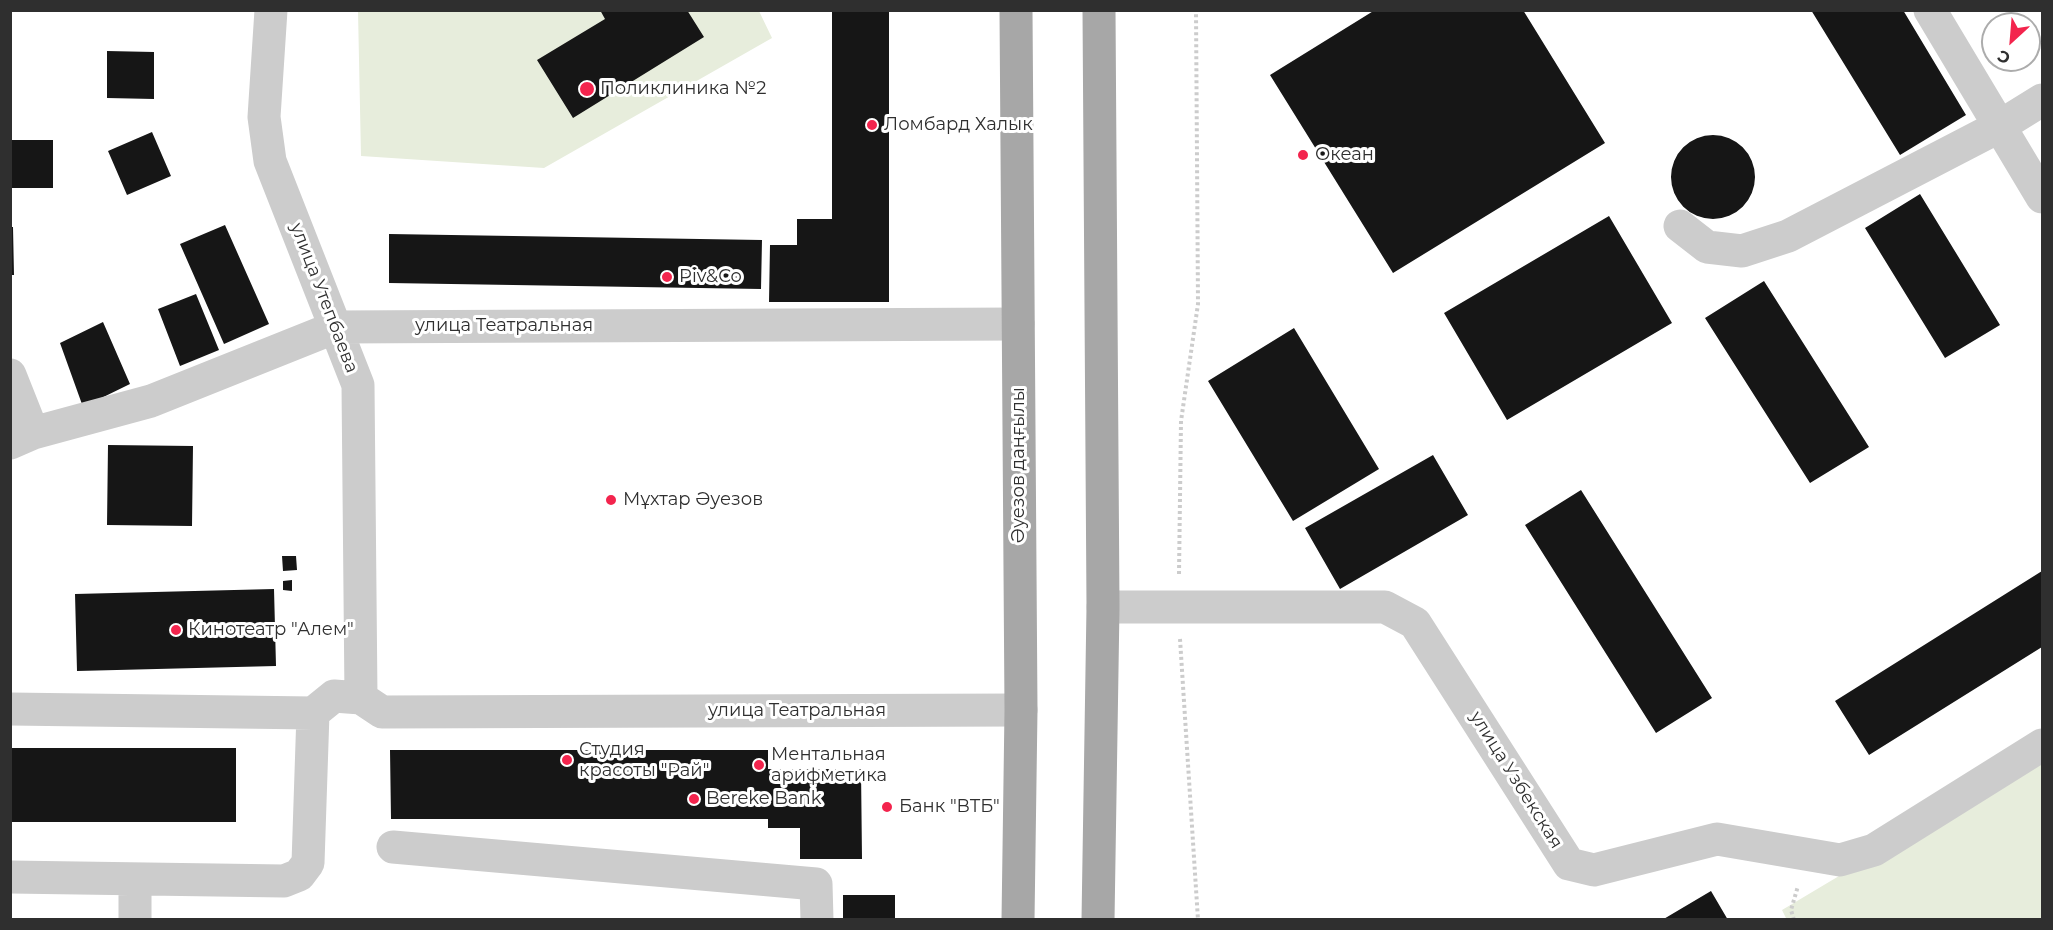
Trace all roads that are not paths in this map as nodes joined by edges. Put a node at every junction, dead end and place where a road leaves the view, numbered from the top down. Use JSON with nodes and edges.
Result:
{"nodes":[{"id":1,"x":271,"y":10,"type":"edge"},
{"id":2,"x":1016,"y":10,"type":"edge"},
{"id":3,"x":1099,"y":10,"type":"edge"},
{"id":4,"x":1930,"y":10,"type":"edge"},
{"id":5,"x":2043,"y":100,"type":"edge"},
{"id":6,"x":2000,"y":126,"type":"junction"},
{"id":7,"x":2043,"y":197,"type":"edge"},
{"id":8,"x":1680,"y":226,"type":"dead end"},
{"id":9,"x":1018,"y":324,"type":"junction"},
{"id":10,"x":336,"y":327,"type":"junction"},
{"id":11,"x":10,"y":375,"type":"edge"},
{"id":12,"x":22,"y":438,"type":"edge"},
{"id":13,"x":1103,"y":607,"type":"junction"},
{"id":14,"x":361,"y":698,"type":"junction"},
{"id":15,"x":10,"y":709,"type":"edge"},
{"id":16,"x":1021,"y":710,"type":"junction"},
{"id":17,"x":313,"y":713,"type":"junction"},
{"id":18,"x":2043,"y":745,"type":"edge"},
{"id":19,"x":393,"y":847,"type":"dead end"},
{"id":20,"x":10,"y":877,"type":"edge"},
{"id":21,"x":135,"y":879,"type":"junction"},
{"id":22,"x":135,"y":920,"type":"edge"},
{"id":23,"x":817,"y":920,"type":"edge"},
{"id":24,"x":1018,"y":920,"type":"edge"},
{"id":25,"x":1098,"y":920,"type":"edge"}],
"edges":[{"from":1,"to":10,"type":"street","name":"улица Утепбаева"},
{"from":2,"to":9,"type":"main road","name":"Әуезов даңғылы"},
{"from":3,"to":13,"type":"main road"},
{"from":4,"to":6,"type":"street"},
{"from":5,"to":6,"type":"street"},
{"from":6,"to":7,"type":"street"},
{"from":6,"to":8,"type":"street"},
{"from":9,"to":10,"type":"street","name":"улица Театральная"},
{"from":9,"to":16,"type":"main road","name":"Әуезов даңғылы"},
{"from":10,"to":12,"type":"street","name":"улица Театральная"},
{"from":10,"to":14,"type":"street","name":"улица Утепбаева"},
{"from":11,"to":12,"type":"street"},
{"from":13,"to":18,"type":"street","name":"улица Узбекская"},
{"from":13,"to":25,"type":"main road"},
{"from":14,"to":16,"type":"street","name":"улица Театральная"},
{"from":14,"to":17,"type":"street"},
{"from":15,"to":17,"type":"street"},
{"from":16,"to":24,"type":"main road","name":"Әуезов даңғылы"},
{"from":17,"to":21,"type":"street"},
{"from":19,"to":23,"type":"street"},
{"from":20,"to":21,"type":"street"},
{"from":21,"to":22,"type":"street"}]}
